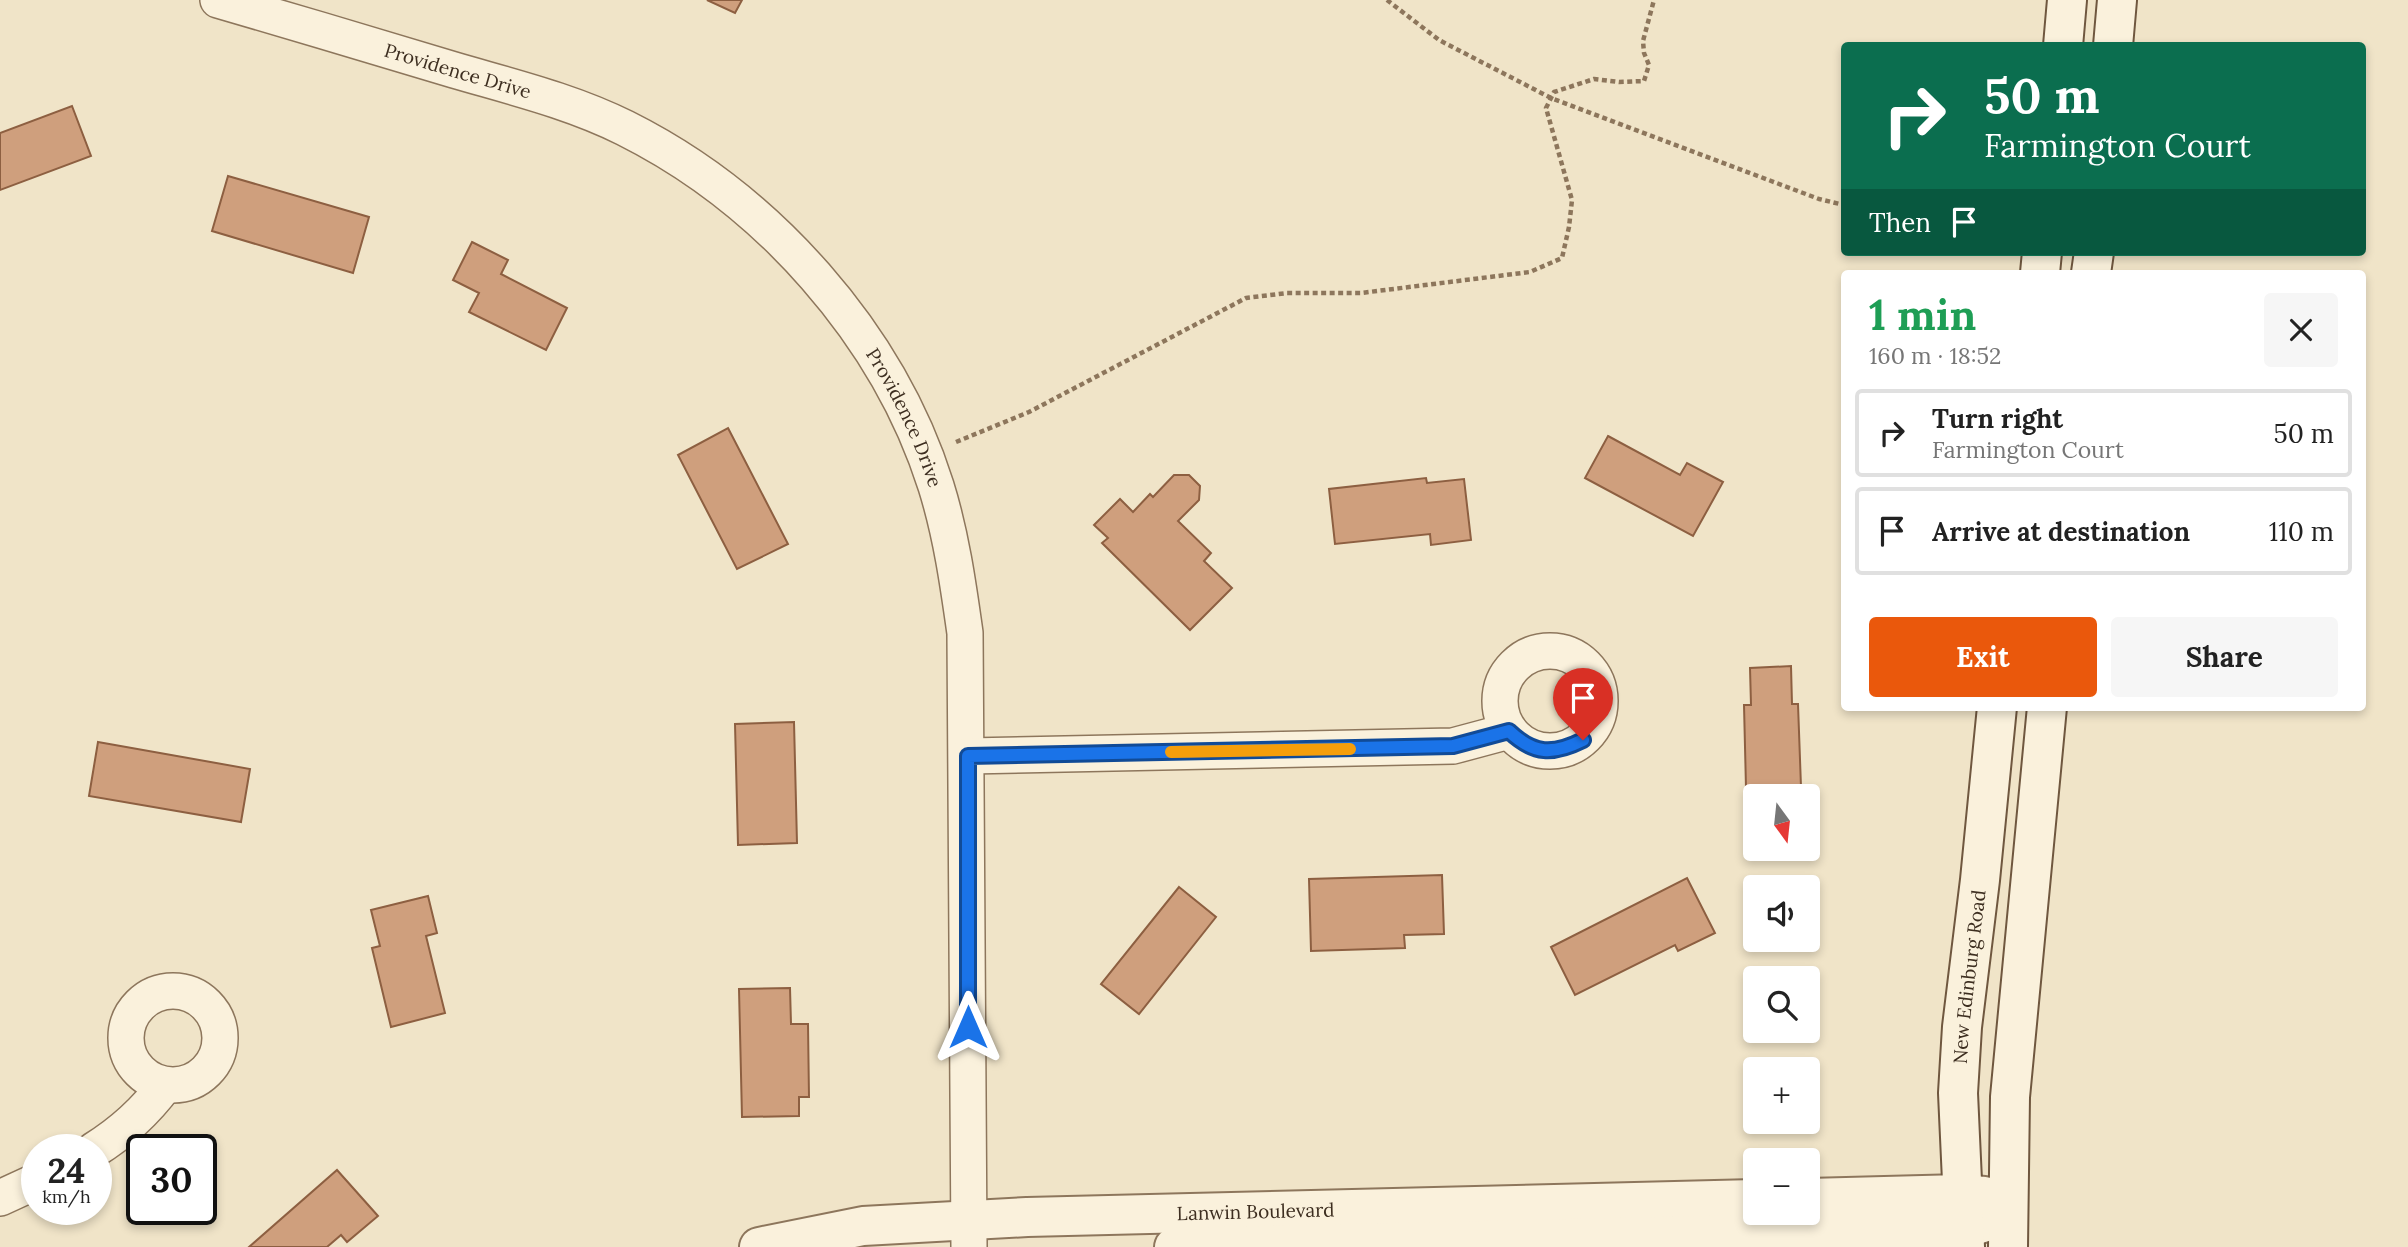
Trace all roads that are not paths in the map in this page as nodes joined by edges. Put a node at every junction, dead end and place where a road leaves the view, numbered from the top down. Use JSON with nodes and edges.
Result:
{"nodes":[{"id":1,"x":218,"y":0,"type":"edge"},
{"id":2,"x":2067,"y":0,"type":"edge"},
{"id":3,"x":2118,"y":0,"type":"edge"},
{"id":4,"x":2063,"y":42,"type":"edge"},
{"id":5,"x":2113,"y":42,"type":"edge"},
{"id":6,"x":1997,"y":711,"type":"edge"},
{"id":7,"x":2047,"y":711,"type":"edge"},
{"id":8,"x":1509,"y":731,"type":"dead end"},
{"id":9,"x":968,"y":756,"type":"junction"},
{"id":10,"x":165,"y":1085,"type":"dead end"},
{"id":11,"x":112,"y":1139,"type":"edge"},
{"id":12,"x":21,"y":1188,"type":"edge"},
{"id":13,"x":0,"y":1198,"type":"edge"},
{"id":14,"x":1743,"y":1199,"type":"edge"},
{"id":15,"x":1820,"y":1200,"type":"edge"},
{"id":16,"x":2007,"y":1209,"type":"junction"},
{"id":17,"x":1963,"y":1224,"type":"edge"},
{"id":18,"x":968,"y":1234,"type":"edge"},
{"id":19,"x":759,"y":1247,"type":"edge"},
{"id":20,"x":1174,"y":1247,"type":"edge"},
{"id":21,"x":2008,"y":1247,"type":"edge"}],
"edges":[{"from":1,"to":9,"type":"street","name":"Providence Drive"},
{"from":2,"to":4,"type":"street"},
{"from":3,"to":5,"type":"street"},
{"from":6,"to":17,"type":"street","name":"New Edinburg Road"},
{"from":7,"to":16,"type":"street"},
{"from":8,"to":9,"type":"street"},
{"from":9,"to":18,"type":"street","name":"Providence Drive"},
{"from":10,"to":11,"type":"street"},
{"from":12,"to":13,"type":"street"},
{"from":14,"to":18,"type":"street","name":"Lanwin Boulevard"},
{"from":15,"to":17,"type":"street","name":"Lanwin Boulevard"},
{"from":16,"to":17,"type":"street","name":"Lanwin Boulevard"},
{"from":16,"to":21,"type":"street"},
{"from":17,"to":20,"type":"street","name":"Lanwin Boulevard"},
{"from":18,"to":19,"type":"street","name":"Lanwin Boulevard"}]}
